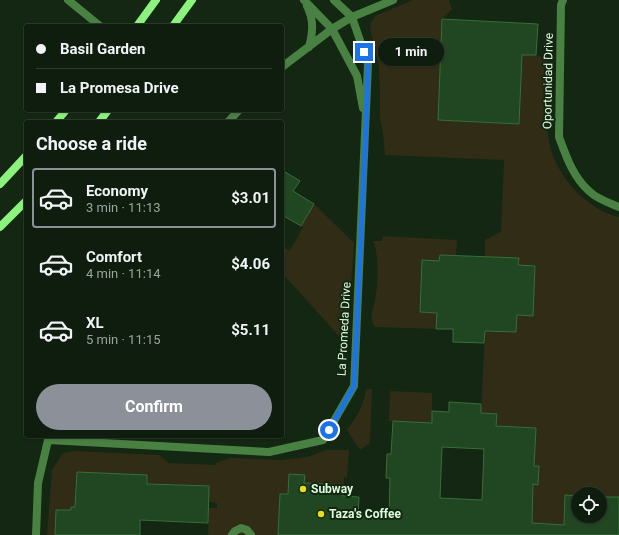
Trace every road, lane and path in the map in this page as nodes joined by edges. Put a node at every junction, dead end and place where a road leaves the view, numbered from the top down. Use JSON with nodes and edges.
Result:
{"nodes":[{"id":1,"x":68,"y":0,"type":"edge"},
{"id":2,"x":156,"y":0,"type":"edge"},
{"id":3,"x":192,"y":0,"type":"edge"},
{"id":4,"x":304,"y":0,"type":"edge"},
{"id":5,"x":334,"y":0,"type":"edge"},
{"id":6,"x":393,"y":0,"type":"edge"},
{"id":7,"x":563,"y":0,"type":"edge"},
{"id":8,"x":352,"y":17,"type":"junction"},
{"id":9,"x":98,"y":24,"type":"edge"},
{"id":10,"x":138,"y":24,"type":"edge"},
{"id":11,"x":174,"y":24,"type":"edge"},
{"id":12,"x":332,"y":29,"type":"junction"},
{"id":13,"x":309,"y":47,"type":"junction"},
{"id":14,"x":284,"y":66,"type":"edge"},
{"id":15,"x":64,"y":112,"type":"edge"},
{"id":16,"x":237,"y":112,"type":"edge"},
{"id":17,"x":58,"y":120,"type":"edge"},
{"id":18,"x":230,"y":120,"type":"edge"},
{"id":19,"x":366,"y":127,"type":"junction"},
{"id":20,"x":24,"y":158,"type":"edge"},
{"id":21,"x":0,"y":184,"type":"edge"},
{"id":22,"x":24,"y":203,"type":"edge"},
{"id":23,"x":619,"y":207,"type":"edge"},
{"id":24,"x":0,"y":227,"type":"edge"},
{"id":25,"x":48,"y":438,"type":"edge"},
{"id":26,"x":36,"y":535,"type":"edge"},
{"id":27,"x":232,"y":535,"type":"edge"},
{"id":28,"x":251,"y":535,"type":"edge"}],
"edges":[{"from":1,"to":9,"type":"street"},
{"from":2,"to":10,"type":"main road"},
{"from":3,"to":11,"type":"main road"},
{"from":4,"to":12,"type":"street"},
{"from":4,"to":13,"type":"street"},
{"from":5,"to":8,"type":"street"},
{"from":6,"to":8,"type":"street"},
{"from":7,"to":23,"type":"street","name":"Oportunidad Drive"},
{"from":8,"to":12,"type":"street"},
{"from":8,"to":19,"type":"street"},
{"from":12,"to":13,"type":"street"},
{"from":12,"to":19,"type":"street"},
{"from":13,"to":14,"type":"street"},
{"from":15,"to":17,"type":"main road"},
{"from":16,"to":18,"type":"street"},
{"from":19,"to":25,"type":"street","name":"La Promeda Drive"},
{"from":20,"to":21,"type":"main road"},
{"from":22,"to":24,"type":"main road"},
{"from":25,"to":26,"type":"street"},
{"from":27,"to":28,"type":"street"}]}
